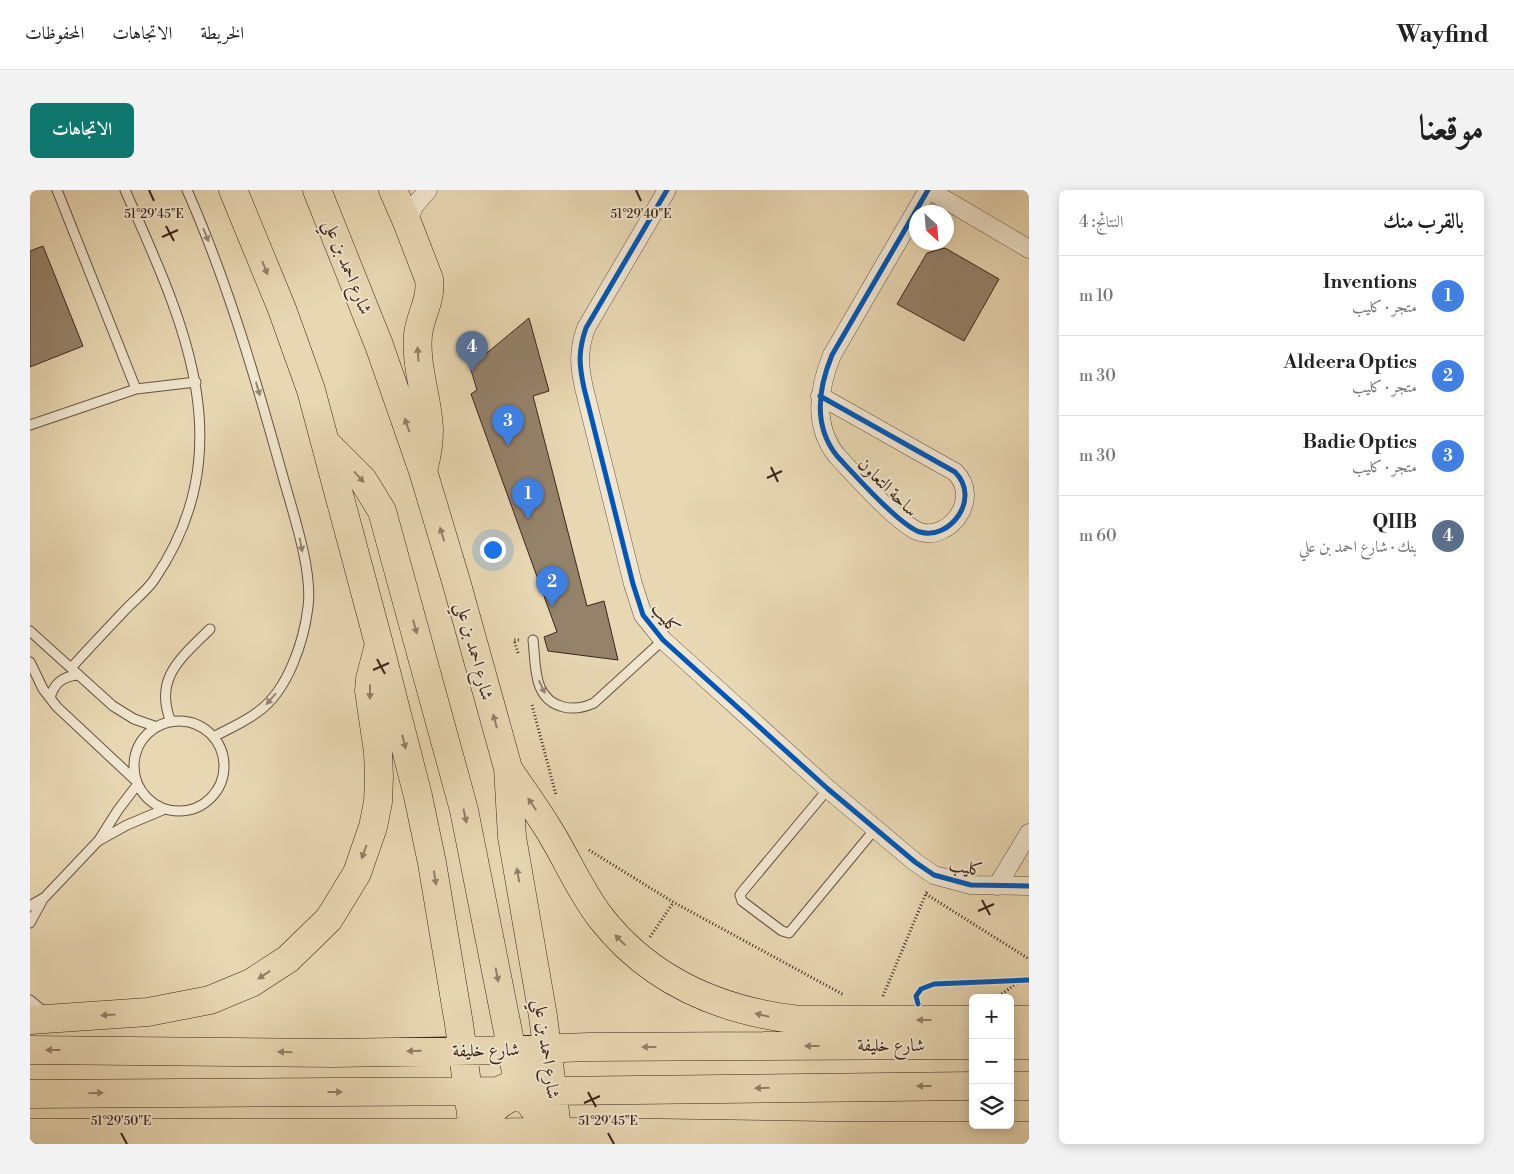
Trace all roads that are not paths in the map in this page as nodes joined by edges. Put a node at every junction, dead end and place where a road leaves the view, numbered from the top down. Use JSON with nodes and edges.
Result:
{"nodes":[{"id":1,"x":56,"y":190,"type":"edge"},
{"id":2,"x":125,"y":190,"type":"edge"},
{"id":3,"x":187,"y":190,"type":"edge"},
{"id":4,"x":233,"y":190,"type":"edge"},
{"id":5,"x":317,"y":190,"type":"edge"},
{"id":6,"x":393,"y":190,"type":"edge"},
{"id":7,"x":428,"y":190,"type":"edge"},
{"id":8,"x":667,"y":190,"type":"edge"},
{"id":9,"x":929,"y":190,"type":"edge"},
{"id":10,"x":407,"y":222,"type":"junction"},
{"id":11,"x":1029,"y":249,"type":"edge"},
{"id":12,"x":196,"y":382,"type":"junction"},
{"id":13,"x":136,"y":389,"type":"junction"},
{"id":14,"x":820,"y":396,"type":"junction"},
{"id":15,"x":30,"y":425,"type":"edge"},
{"id":16,"x":325,"y":442,"type":"junction"},
{"id":17,"x":423,"y":471,"type":"junction"},
{"id":18,"x":210,"y":628,"type":"dead end"},
{"id":19,"x":30,"y":631,"type":"edge"},
{"id":20,"x":533,"y":640,"type":"road end"},
{"id":21,"x":663,"y":640,"type":"junction"},
{"id":22,"x":379,"y":644,"type":"junction"},
{"id":23,"x":30,"y":662,"type":"edge"},
{"id":24,"x":71,"y":668,"type":"junction"},
{"id":25,"x":79,"y":675,"type":"junction"},
{"id":26,"x":50,"y":698,"type":"junction"},
{"id":27,"x":171,"y":722,"type":"junction"},
{"id":28,"x":157,"y":727,"type":"junction"},
{"id":29,"x":213,"y":737,"type":"junction"},
{"id":30,"x":508,"y":768,"type":"junction"},
{"id":31,"x":137,"y":783,"type":"junction"},
{"id":32,"x":828,"y":788,"type":"junction"},
{"id":33,"x":165,"y":809,"type":"junction"},
{"id":34,"x":875,"y":829,"type":"junction"},
{"id":35,"x":1029,"y":833,"type":"edge"},
{"id":36,"x":99,"y":840,"type":"junction"},
{"id":37,"x":997,"y":886,"type":"junction"},
{"id":38,"x":1029,"y":886,"type":"edge"},
{"id":39,"x":44,"y":897,"type":"junction"},
{"id":40,"x":30,"y":906,"type":"edge"},
{"id":41,"x":30,"y":922,"type":"edge"},
{"id":42,"x":30,"y":1000,"type":"edge"},
{"id":43,"x":41,"y":1019,"type":"edge"},
{"id":44,"x":969,"y":1020,"type":"edge"},
{"id":45,"x":1014,"y":1020,"type":"edge"},
{"id":46,"x":1029,"y":1020,"type":"edge"},
{"id":47,"x":969,"y":1045,"type":"edge"},
{"id":48,"x":1014,"y":1045,"type":"edge"},
{"id":49,"x":1029,"y":1045,"type":"edge"},
{"id":50,"x":546,"y":1049,"type":"junction"},
{"id":51,"x":30,"y":1050,"type":"edge"},
{"id":52,"x":511,"y":1050,"type":"junction"},
{"id":53,"x":462,"y":1051,"type":"junction"},
{"id":54,"x":969,"y":1086,"type":"edge"},
{"id":55,"x":1014,"y":1086,"type":"edge"},
{"id":56,"x":1029,"y":1086,"type":"edge"},
{"id":57,"x":552,"y":1091,"type":"junction"},
{"id":58,"x":468,"y":1092,"type":"junction"},
{"id":59,"x":511,"y":1092,"type":"junction"},
{"id":60,"x":30,"y":1094,"type":"edge"},
{"id":61,"x":176,"y":1133,"type":"junction"},
{"id":62,"x":30,"y":1134,"type":"edge"},
{"id":63,"x":1029,"y":1136,"type":"edge"},
{"id":64,"x":474,"y":1138,"type":"edge"},
{"id":65,"x":516,"y":1138,"type":"edge"},
{"id":66,"x":559,"y":1138,"type":"edge"},
{"id":67,"x":844,"y":1140,"type":"edge"},
{"id":68,"x":218,"y":1144,"type":"edge"}],
"edges":[{"from":1,"to":13,"type":"lane"},
{"from":2,"to":12,"type":"lane"},
{"from":3,"to":29,"type":"lane","one_way":true},
{"from":4,"to":16,"type":"main road","one_way":true},
{"from":17,"to":5,"type":"main road","name":"شارع احمد بن علي","one_way":true},
{"from":6,"to":10,"type":"main road"},
{"from":7,"to":10,"type":"street"},
{"from":8,"to":21,"type":"street","name":"كليب"},
{"from":9,"to":11,"type":"street"},
{"from":9,"to":14,"type":"street","name":"ساحة التعاون"},
{"from":17,"to":10,"type":"main road","one_way":true},
{"from":12,"to":13,"type":"lane"},
{"from":12,"to":24,"type":"lane"},
{"from":13,"to":15,"type":"lane"},
{"from":14,"to":14,"type":"street","name":"ساحة التعاون"},
{"from":16,"to":22,"type":"main road"},
{"from":16,"to":52,"type":"main road","one_way":true},
{"from":30,"to":17,"type":"main road","name":"شارع احمد بن علي","one_way":true},
{"from":18,"to":27,"type":"lane"},
{"from":19,"to":24,"type":"lane"},
{"from":20,"to":21,"type":"lane","one_way":true},
{"from":21,"to":32,"type":"street","name":"كليب"},
{"from":22,"to":43,"type":"main road","one_way":true},
{"from":22,"to":53,"type":"main road","one_way":true},
{"from":23,"to":26,"type":"lane"},
{"from":24,"to":25,"type":"lane"},
{"from":25,"to":26,"type":"lane"},
{"from":25,"to":28,"type":"lane"},
{"from":26,"to":31,"type":"lane"},
{"from":27,"to":28,"type":"lane"},
{"from":27,"to":29,"type":"lane"},
{"from":28,"to":31,"type":"lane"},
{"from":29,"to":33,"type":"lane"},
{"from":44,"to":30,"type":"main road","one_way":true},
{"from":50,"to":30,"type":"main road","name":"شارع احمد بن علي","one_way":true},
{"from":31,"to":33,"type":"lane"},
{"from":31,"to":36,"type":"lane"},
{"from":32,"to":34,"type":"street","name":"كليب"},
{"from":32,"to":34,"type":"lane"},
{"from":33,"to":36,"type":"lane"},
{"from":34,"to":37,"type":"street","name":"كليب"},
{"from":35,"to":37,"type":"street"},
{"from":36,"to":39,"type":"lane"},
{"from":37,"to":38,"type":"street","name":"كليب"},
{"from":39,"to":40,"type":"lane"},
{"from":39,"to":41,"type":"lane"},
{"from":42,"to":43,"type":"lane"},
{"from":45,"to":46,"type":"main road"},
{"from":47,"to":50,"type":"main road","name":"شارع خليفة","one_way":true},
{"from":48,"to":49,"type":"main road"},
{"from":50,"to":52,"type":"main road","name":"شارع خليفة"},
{"from":50,"to":57,"type":"main road","name":"شارع احمد بن علي"},
{"from":50,"to":59,"type":"main road"},
{"from":53,"to":51,"type":"main road","name":"شارع خليفة","one_way":true},
{"from":52,"to":53,"type":"main road","name":"شارع خليفة"},
{"from":52,"to":59,"type":"main road"},
{"from":53,"to":58,"type":"main road"},
{"from":53,"to":59,"type":"main road"},
{"from":54,"to":57,"type":"main road","one_way":true},
{"from":55,"to":56,"type":"main road"},
{"from":57,"to":59,"type":"main road"},
{"from":57,"to":66,"type":"main road","name":"شارع احمد بن علي"},
{"from":58,"to":59,"type":"main road"},
{"from":60,"to":58,"type":"main road","one_way":true},
{"from":58,"to":64,"type":"main road"},
{"from":59,"to":64,"type":"main road"},
{"from":59,"to":65,"type":"main road"},
{"from":59,"to":66,"type":"main road"},
{"from":61,"to":62,"type":"main road"},
{"from":61,"to":64,"type":"main road"},
{"from":61,"to":68,"type":"main road"},
{"from":63,"to":67,"type":"main road"},
{"from":64,"to":65,"type":"main road"},
{"from":65,"to":66,"type":"main road"},
{"from":66,"to":67,"type":"main road"}]}
